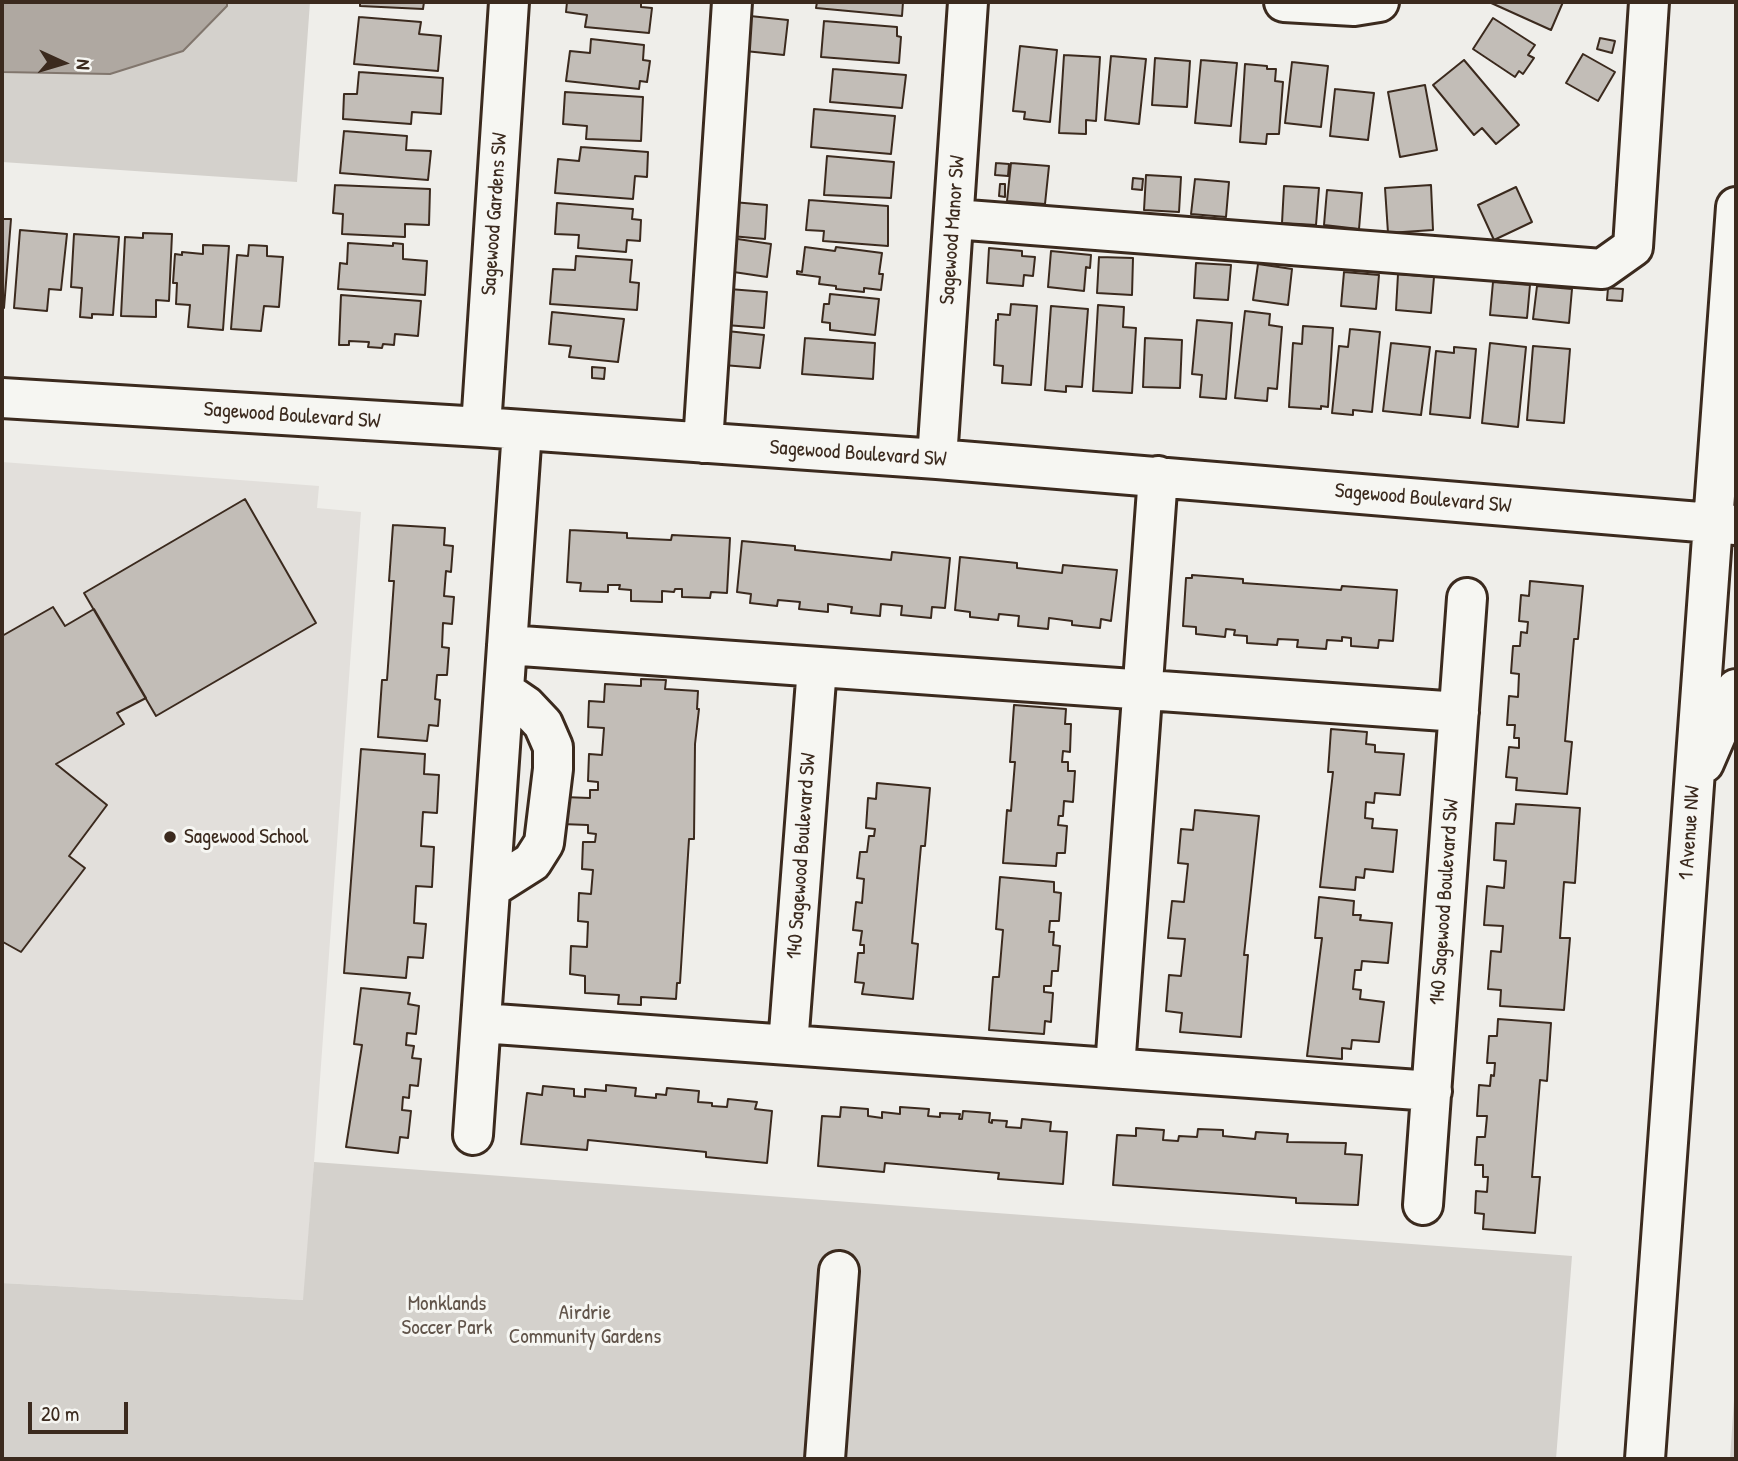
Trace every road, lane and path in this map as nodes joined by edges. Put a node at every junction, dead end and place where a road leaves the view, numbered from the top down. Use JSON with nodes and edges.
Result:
{"nodes":[{"id":1,"x":509,"y":2,"type":"edge"},
{"id":2,"x":732,"y":2,"type":"edge"},
{"id":3,"x":968,"y":2,"type":"edge"},
{"id":4,"x":1284,"y":2,"type":"edge"},
{"id":5,"x":1379,"y":2,"type":"edge"},
{"id":6,"x":1649,"y":2,"type":"edge"},
{"id":7,"x":1736,"y":207,"type":"edge"},
{"id":8,"x":954,"y":219,"type":"junction"},
{"id":9,"x":2,"y":398,"type":"edge"},
{"id":10,"x":481,"y":427,"type":"junction"},
{"id":11,"x":522,"y":430,"type":"junction"},
{"id":12,"x":703,"y":443,"type":"junction"},
{"id":13,"x":937,"y":459,"type":"junction"},
{"id":14,"x":1158,"y":476,"type":"junction"},
{"id":15,"x":1724,"y":524,"type":"edge"},
{"id":16,"x":1467,"y":598,"type":"dead end"},
{"id":17,"x":507,"y":645,"type":"junction"},
{"id":18,"x":817,"y":667,"type":"junction"},
{"id":19,"x":1736,"y":689,"type":"edge"},
{"id":20,"x":1142,"y":690,"type":"junction"},
{"id":21,"x":504,"y":691,"type":"junction"},
{"id":22,"x":1459,"y":712,"type":"junction"},
{"id":23,"x":1693,"y":788,"type":"junction"},
{"id":24,"x":491,"y":887,"type":"junction"},
{"id":25,"x":481,"y":1023,"type":"junction"},
{"id":26,"x":788,"y":1045,"type":"junction"},
{"id":27,"x":1115,"y":1068,"type":"junction"},
{"id":28,"x":1432,"y":1091,"type":"junction"},
{"id":29,"x":473,"y":1135,"type":"dead end"},
{"id":30,"x":1423,"y":1205,"type":"dead end"},
{"id":31,"x":839,"y":1271,"type":"dead end"},
{"id":32,"x":825,"y":1459,"type":"edge"},
{"id":33,"x":1645,"y":1459,"type":"edge"}],
"edges":[{"from":1,"to":10,"type":"street","name":"Sagewood Gardens SW"},
{"from":2,"to":12,"type":"street"},
{"from":3,"to":8,"type":"street","name":"Sagewood Manor SW"},
{"from":4,"to":5,"type":"street"},
{"from":6,"to":8,"type":"street"},
{"from":7,"to":15,"type":"street","name":"1 Avenue NW"},
{"from":8,"to":13,"type":"street","name":"Sagewood Manor SW"},
{"from":9,"to":10,"type":"street","name":"Sagewood Boulevard SW"},
{"from":10,"to":11,"type":"street","name":"Sagewood Boulevard SW"},
{"from":11,"to":12,"type":"street","name":"Sagewood Boulevard SW"},
{"from":11,"to":17,"type":"street"},
{"from":12,"to":13,"type":"street","name":"Sagewood Boulevard SW"},
{"from":13,"to":14,"type":"street","name":"Sagewood Boulevard SW"},
{"from":14,"to":15,"type":"street","name":"Sagewood Boulevard SW"},
{"from":14,"to":20,"type":"street"},
{"from":15,"to":23,"type":"street","name":"1 Avenue NW"},
{"from":16,"to":22,"type":"street","name":"140 Sagewood Boulevard SW"},
{"from":17,"to":18,"type":"street"},
{"from":17,"to":21,"type":"street"},
{"from":18,"to":20,"type":"street"},
{"from":18,"to":26,"type":"street","name":"140 Sagewood Boulevard SW"},
{"from":19,"to":23,"type":"street"},
{"from":20,"to":22,"type":"street"},
{"from":20,"to":27,"type":"street"},
{"from":21,"to":24,"type":"street"},
{"from":21,"to":24,"type":"street"},
{"from":22,"to":28,"type":"street","name":"140 Sagewood Boulevard SW"},
{"from":23,"to":33,"type":"street","name":"1 Avenue NW"},
{"from":24,"to":25,"type":"street"},
{"from":25,"to":26,"type":"street"},
{"from":25,"to":29,"type":"street"},
{"from":26,"to":27,"type":"street"},
{"from":27,"to":28,"type":"street"},
{"from":28,"to":30,"type":"street","name":"140 Sagewood Boulevard SW"},
{"from":31,"to":32,"type":"street"}]}
